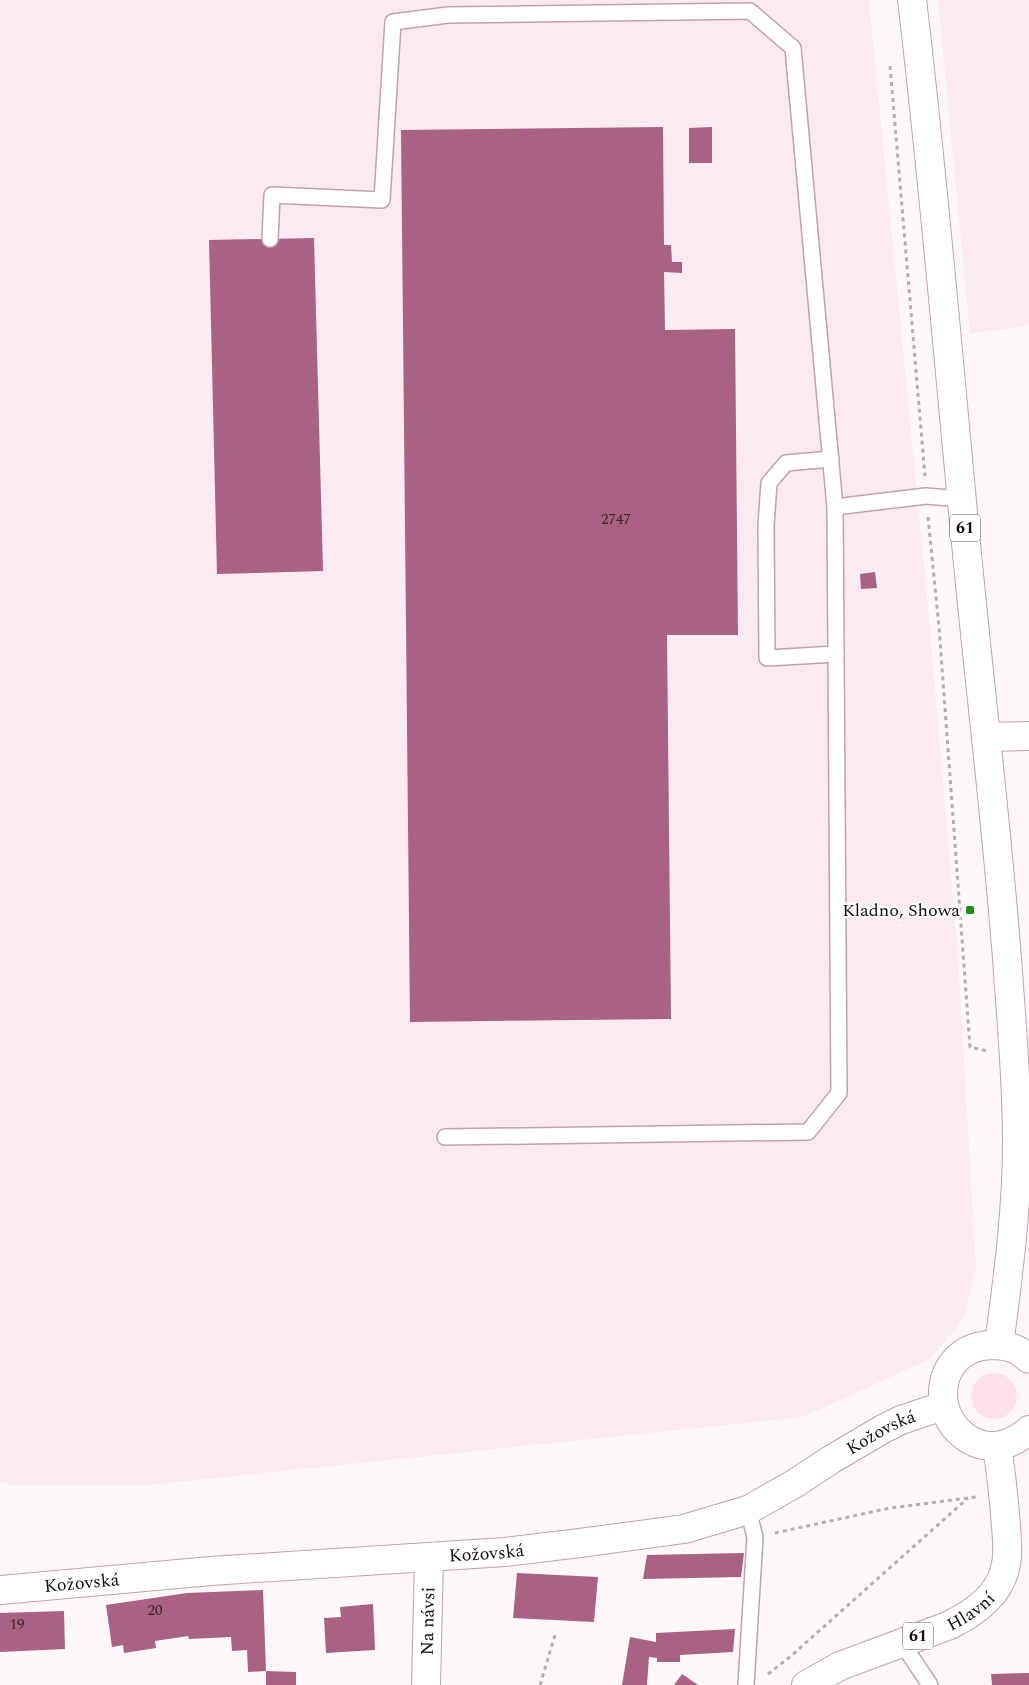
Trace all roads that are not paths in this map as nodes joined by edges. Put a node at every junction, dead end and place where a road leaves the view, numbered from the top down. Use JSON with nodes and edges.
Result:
{"nodes":[{"id":1,"x":912,"y":0,"type":"edge"},
{"id":2,"x":270,"y":239,"type":"dead end"},
{"id":3,"x":831,"y":458,"type":"junction"},
{"id":4,"x":962,"y":499,"type":"junction"},
{"id":5,"x":835,"y":507,"type":"junction"},
{"id":6,"x":836,"y":654,"type":"junction"},
{"id":7,"x":1029,"y":736,"type":"edge"},
{"id":8,"x":986,"y":737,"type":"junction"},
{"id":9,"x":445,"y":1138,"type":"dead end"},
{"id":10,"x":1000,"y":1344,"type":"junction"},
{"id":11,"x":1029,"y":1359,"type":"edge"},
{"id":12,"x":943,"y":1406,"type":"junction"},
{"id":13,"x":1029,"y":1430,"type":"edge"},
{"id":14,"x":997,"y":1446,"type":"junction"},
{"id":15,"x":748,"y":1510,"type":"junction"},
{"id":16,"x":429,"y":1558,"type":"junction"},
{"id":17,"x":0,"y":1590,"type":"edge"},
{"id":18,"x":902,"y":1642,"type":"junction"},
{"id":19,"x":426,"y":1685,"type":"edge"},
{"id":20,"x":746,"y":1685,"type":"edge"},
{"id":21,"x":806,"y":1685,"type":"edge"},
{"id":22,"x":930,"y":1685,"type":"edge"}],
"edges":[{"from":1,"to":4,"type":"main road","number":"61"},
{"from":2,"to":3,"type":"lane"},
{"from":3,"to":5,"type":"lane"},
{"from":3,"to":6,"type":"lane"},
{"from":4,"to":5,"type":"lane"},
{"from":4,"to":8,"type":"main road","number":"61"},
{"from":5,"to":6,"type":"lane"},
{"from":6,"to":9,"type":"lane"},
{"from":7,"to":8,"type":"main road"},
{"from":8,"to":10,"type":"main road","number":"61"},
{"from":10,"to":11,"type":"main road"},
{"from":10,"to":12,"type":"main road"},
{"from":12,"to":14,"type":"main road"},
{"from":12,"to":15,"type":"main road","name":"Kožovská"},
{"from":13,"to":14,"type":"main road"},
{"from":14,"to":18,"type":"main road","name":"Hlavní","number":"61"},
{"from":15,"to":16,"type":"main road","name":"Kožovská"},
{"from":15,"to":20,"type":"lane"},
{"from":16,"to":17,"type":"main road","name":"Kožovská"},
{"from":16,"to":19,"type":"main road","name":"Na návsi"},
{"from":18,"to":21,"type":"main road","name":"Hlavní","number":"61"},
{"from":18,"to":22,"type":"lane"}]}
